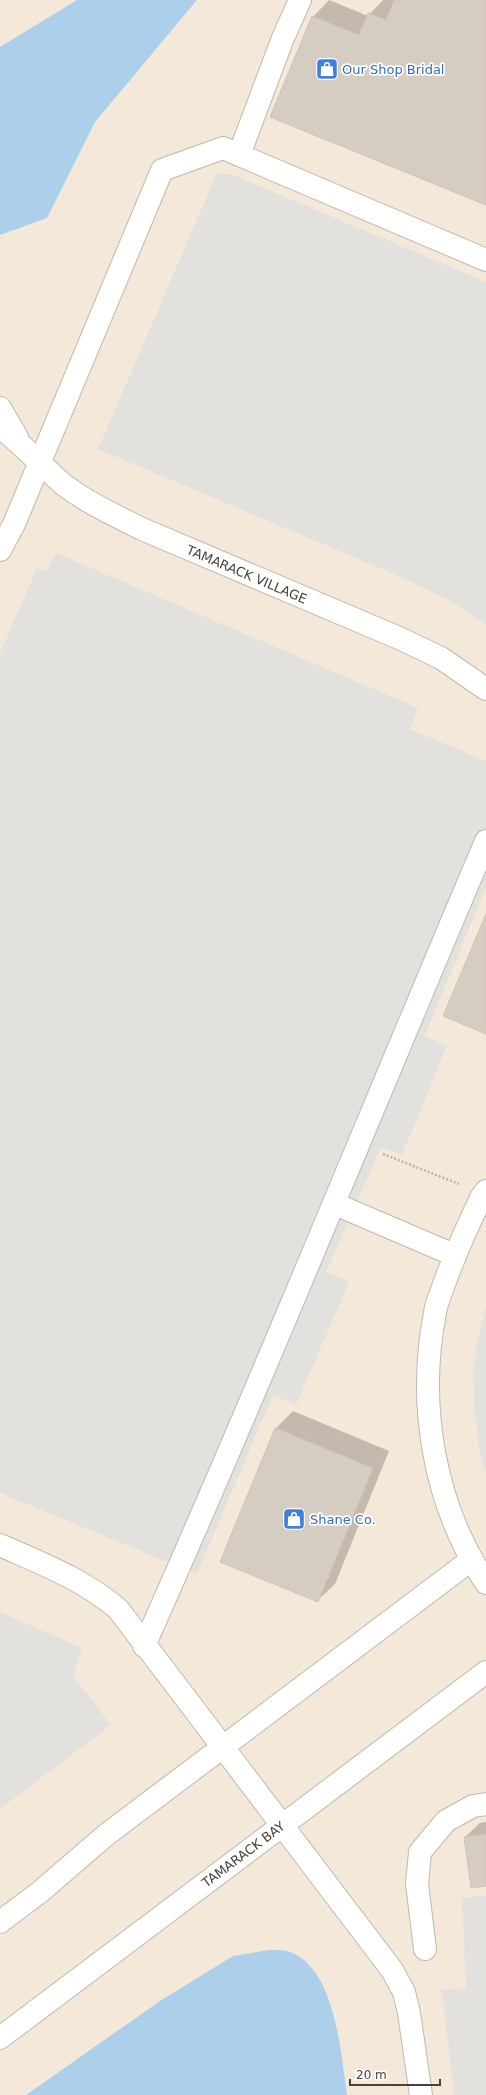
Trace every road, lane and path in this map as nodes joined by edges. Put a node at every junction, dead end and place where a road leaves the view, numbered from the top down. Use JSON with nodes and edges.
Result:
{"nodes":[{"id":1,"x":300,"y":0,"type":"edge"},
{"id":2,"x":238,"y":155,"type":"junction"},
{"id":3,"x":486,"y":260,"type":"edge"},
{"id":4,"x":0,"y":408,"type":"edge"},
{"id":5,"x":0,"y":427,"type":"edge"},
{"id":6,"x":19,"y":442,"type":"junction"},
{"id":7,"x":40,"y":463,"type":"junction"},
{"id":8,"x":0,"y":550,"type":"edge"},
{"id":9,"x":486,"y":689,"type":"edge"},
{"id":10,"x":486,"y":840,"type":"edge"},
{"id":11,"x":360,"y":1145,"type":"junction"},
{"id":12,"x":483,"y":1194,"type":"edge"},
{"id":13,"x":335,"y":1204,"type":"junction"},
{"id":14,"x":454,"y":1255,"type":"junction"},
{"id":15,"x":0,"y":1545,"type":"edge"},
{"id":16,"x":471,"y":1560,"type":"junction"},
{"id":17,"x":486,"y":1583,"type":"edge"},
{"id":18,"x":144,"y":1646,"type":"junction"},
{"id":19,"x":486,"y":1672,"type":"edge"},
{"id":20,"x":223,"y":1748,"type":"junction"},
{"id":21,"x":486,"y":1804,"type":"edge"},
{"id":22,"x":282,"y":1825,"type":"junction"},
{"id":23,"x":0,"y":1922,"type":"edge"},
{"id":24,"x":425,"y":1949,"type":"dead end"},
{"id":25,"x":0,"y":2038,"type":"edge"},
{"id":26,"x":421,"y":2095,"type":"edge"}],
"edges":[{"from":1,"to":2,"type":"street"},
{"from":2,"to":3,"type":"street"},
{"from":2,"to":7,"type":"street"},
{"from":4,"to":6,"type":"street","name":"TAMARACK VILLAGE"},
{"from":5,"to":6,"type":"street","name":"TAMARACK VILLAGE"},
{"from":6,"to":7,"type":"street","name":"TAMARACK VILLAGE"},
{"from":7,"to":8,"type":"street"},
{"from":7,"to":9,"type":"street","name":"TAMARACK VILLAGE"},
{"from":10,"to":11,"type":"street"},
{"from":11,"to":12,"type":"path"},
{"from":11,"to":13,"type":"street"},
{"from":12,"to":14,"type":"street"},
{"from":13,"to":14,"type":"street"},
{"from":13,"to":18,"type":"street"},
{"from":14,"to":16,"type":"street"},
{"from":15,"to":18,"type":"street"},
{"from":16,"to":17,"type":"street"},
{"from":16,"to":20,"type":"street"},
{"from":18,"to":20,"type":"street"},
{"from":19,"to":22,"type":"street","name":"TAMARACK BAY"},
{"from":20,"to":22,"type":"street"},
{"from":20,"to":23,"type":"street"},
{"from":21,"to":24,"type":"street"},
{"from":22,"to":25,"type":"street","name":"TAMARACK BAY"},
{"from":22,"to":26,"type":"street"}]}
